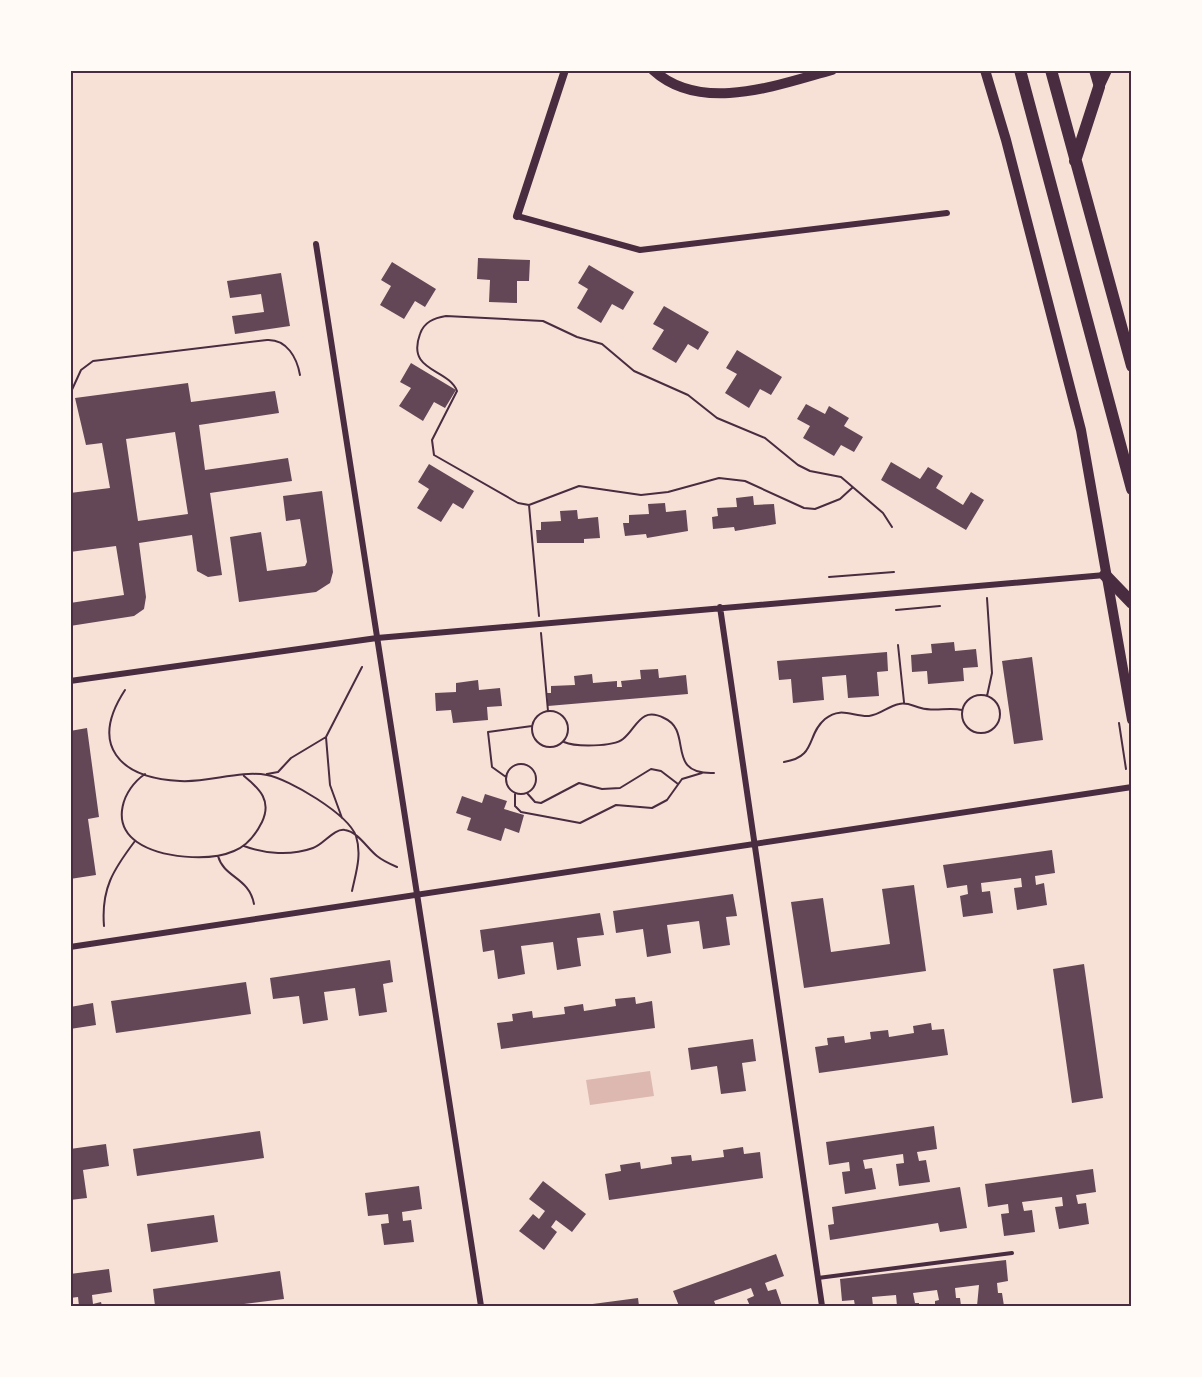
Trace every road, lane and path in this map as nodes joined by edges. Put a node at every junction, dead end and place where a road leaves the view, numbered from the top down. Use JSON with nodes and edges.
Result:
{"nodes":[{"id":1,"x":565,"y":70,"type":"edge"},
{"id":2,"x":653,"y":70,"type":"edge"},
{"id":3,"x":832,"y":70,"type":"edge"},
{"id":4,"x":985,"y":70,"type":"edge"},
{"id":5,"x":1020,"y":70,"type":"edge"},
{"id":6,"x":1051,"y":70,"type":"edge"},
{"id":7,"x":1094,"y":70,"type":"edge"},
{"id":8,"x":1107,"y":70,"type":"edge"},
{"id":9,"x":1099,"y":87,"type":"junction"},
{"id":10,"x":1075,"y":162,"type":"junction"},
{"id":11,"x":946,"y":213,"type":"dead end"},
{"id":12,"x":517,"y":216,"type":"joint"},
{"id":13,"x":316,"y":244,"type":"dead end"},
{"id":14,"x":1131,"y":366,"type":"edge"},
{"id":15,"x":300,"y":375,"type":"dead end"},
{"id":16,"x":70,"y":394,"type":"edge"},
{"id":17,"x":852,"y":488,"type":"junction"},
{"id":18,"x":1131,"y":489,"type":"edge"},
{"id":19,"x":529,"y":505,"type":"junction"},
{"id":20,"x":892,"y":527,"type":"dead end"},
{"id":21,"x":534,"y":561,"type":"dead end"},
{"id":22,"x":894,"y":572,"type":"dead end"},
{"id":23,"x":1105,"y":575,"type":"junction"},
{"id":24,"x":829,"y":577,"type":"dead end"},
{"id":25,"x":987,"y":598,"type":"dead end"},
{"id":26,"x":1131,"y":603,"type":"edge"},
{"id":27,"x":940,"y":606,"type":"dead end"},
{"id":28,"x":720,"y":607,"type":"junction"},
{"id":29,"x":896,"y":610,"type":"dead end"},
{"id":30,"x":377,"y":638,"type":"junction"},
{"id":31,"x":898,"y":645,"type":"dead end"},
{"id":32,"x":362,"y":667,"type":"dead end"},
{"id":33,"x":545,"y":675,"type":"dead end"},
{"id":34,"x":70,"y":681,"type":"edge"},
{"id":35,"x":125,"y":690,"type":"dead end"},
{"id":36,"x":987,"y":696,"type":"junction"},
{"id":37,"x":904,"y":703,"type":"junction"},
{"id":38,"x":962,"y":710,"type":"junction"},
{"id":39,"x":548,"y":711,"type":"junction"},
{"id":40,"x":1131,"y":720,"type":"edge"},
{"id":41,"x":532,"y":726,"type":"junction"},
{"id":42,"x":326,"y":737,"type":"junction"},
{"id":43,"x":564,"y":742,"type":"junction"},
{"id":44,"x":784,"y":762,"type":"dead end"},
{"id":45,"x":702,"y":773,"type":"junction"},
{"id":46,"x":714,"y":773,"type":"dead end"},
{"id":47,"x":146,"y":774,"type":"junction"},
{"id":48,"x":265,"y":775,"type":"junction"},
{"id":49,"x":243,"y":776,"type":"junction"},
{"id":50,"x":506,"y":777,"type":"junction"},
{"id":51,"x":678,"y":784,"type":"junction"},
{"id":52,"x":1131,"y":787,"type":"edge"},
{"id":53,"x":515,"y":793,"type":"junction"},
{"id":54,"x":527,"y":793,"type":"junction"},
{"id":55,"x":342,"y":818,"type":"junction"},
{"id":56,"x":355,"y":834,"type":"junction"},
{"id":57,"x":135,"y":841,"type":"junction"},
{"id":58,"x":755,"y":844,"type":"junction"},
{"id":59,"x":244,"y":846,"type":"junction"},
{"id":60,"x":218,"y":856,"type":"junction"},
{"id":61,"x":398,"y":867,"type":"dead end"},
{"id":62,"x":352,"y":891,"type":"dead end"},
{"id":63,"x":417,"y":894,"type":"junction"},
{"id":64,"x":254,"y":904,"type":"dead end"},
{"id":65,"x":104,"y":926,"type":"dead end"},
{"id":66,"x":70,"y":947,"type":"edge"},
{"id":67,"x":1012,"y":1253,"type":"dead end"},
{"id":68,"x":818,"y":1278,"type":"junction"},
{"id":69,"x":481,"y":1306,"type":"edge"},
{"id":70,"x":822,"y":1306,"type":"edge"}],
"edges":[{"from":1,"to":12,"type":"street"},
{"from":2,"to":3,"type":"main road"},
{"from":4,"to":23,"type":"main road"},
{"from":5,"to":18,"type":"highway"},
{"from":6,"to":10,"type":"highway"},
{"from":7,"to":9,"type":"main road"},
{"from":8,"to":9,"type":"main road"},
{"from":9,"to":10,"type":"highway"},
{"from":10,"to":14,"type":"highway"},
{"from":11,"to":12,"type":"street"},
{"from":13,"to":30,"type":"street"},
{"from":15,"to":16,"type":"path"},
{"from":17,"to":19,"type":"path"},
{"from":17,"to":19,"type":"path"},
{"from":17,"to":20,"type":"path"},
{"from":19,"to":21,"type":"path"},
{"from":22,"to":24,"type":"path"},
{"from":23,"to":26,"type":"highway"},
{"from":23,"to":28,"type":"street"},
{"from":23,"to":40,"type":"main road"},
{"from":25,"to":36,"type":"path"},
{"from":27,"to":29,"type":"path"},
{"from":28,"to":30,"type":"street"},
{"from":28,"to":58,"type":"street"},
{"from":30,"to":34,"type":"street"},
{"from":30,"to":63,"type":"street"},
{"from":31,"to":37,"type":"path"},
{"from":32,"to":42,"type":"path"},
{"from":33,"to":39,"type":"path"},
{"from":35,"to":47,"type":"path"},
{"from":36,"to":38,"type":"path"},
{"from":36,"to":38,"type":"path"},
{"from":37,"to":38,"type":"path"},
{"from":37,"to":44,"type":"path"},
{"from":39,"to":41,"type":"path"},
{"from":39,"to":43,"type":"path"},
{"from":41,"to":43,"type":"path"},
{"from":41,"to":50,"type":"path"},
{"from":42,"to":48,"type":"path"},
{"from":42,"to":55,"type":"path"},
{"from":43,"to":45,"type":"path"},
{"from":45,"to":46,"type":"path"},
{"from":45,"to":51,"type":"path"},
{"from":47,"to":49,"type":"path"},
{"from":47,"to":57,"type":"path"},
{"from":48,"to":49,"type":"path"},
{"from":48,"to":55,"type":"path"},
{"from":49,"to":59,"type":"path"},
{"from":50,"to":53,"type":"path"},
{"from":50,"to":54,"type":"path"},
{"from":51,"to":53,"type":"path"},
{"from":51,"to":54,"type":"path"},
{"from":52,"to":58,"type":"street"},
{"from":53,"to":54,"type":"path"},
{"from":55,"to":56,"type":"path"},
{"from":56,"to":59,"type":"path"},
{"from":56,"to":61,"type":"path"},
{"from":56,"to":62,"type":"path"},
{"from":57,"to":60,"type":"path"},
{"from":57,"to":65,"type":"path"},
{"from":58,"to":63,"type":"street"},
{"from":58,"to":68,"type":"street"},
{"from":59,"to":60,"type":"path"},
{"from":60,"to":64,"type":"path"},
{"from":63,"to":66,"type":"street"},
{"from":63,"to":69,"type":"street"},
{"from":67,"to":68,"type":"lane"},
{"from":68,"to":70,"type":"street"}]}
